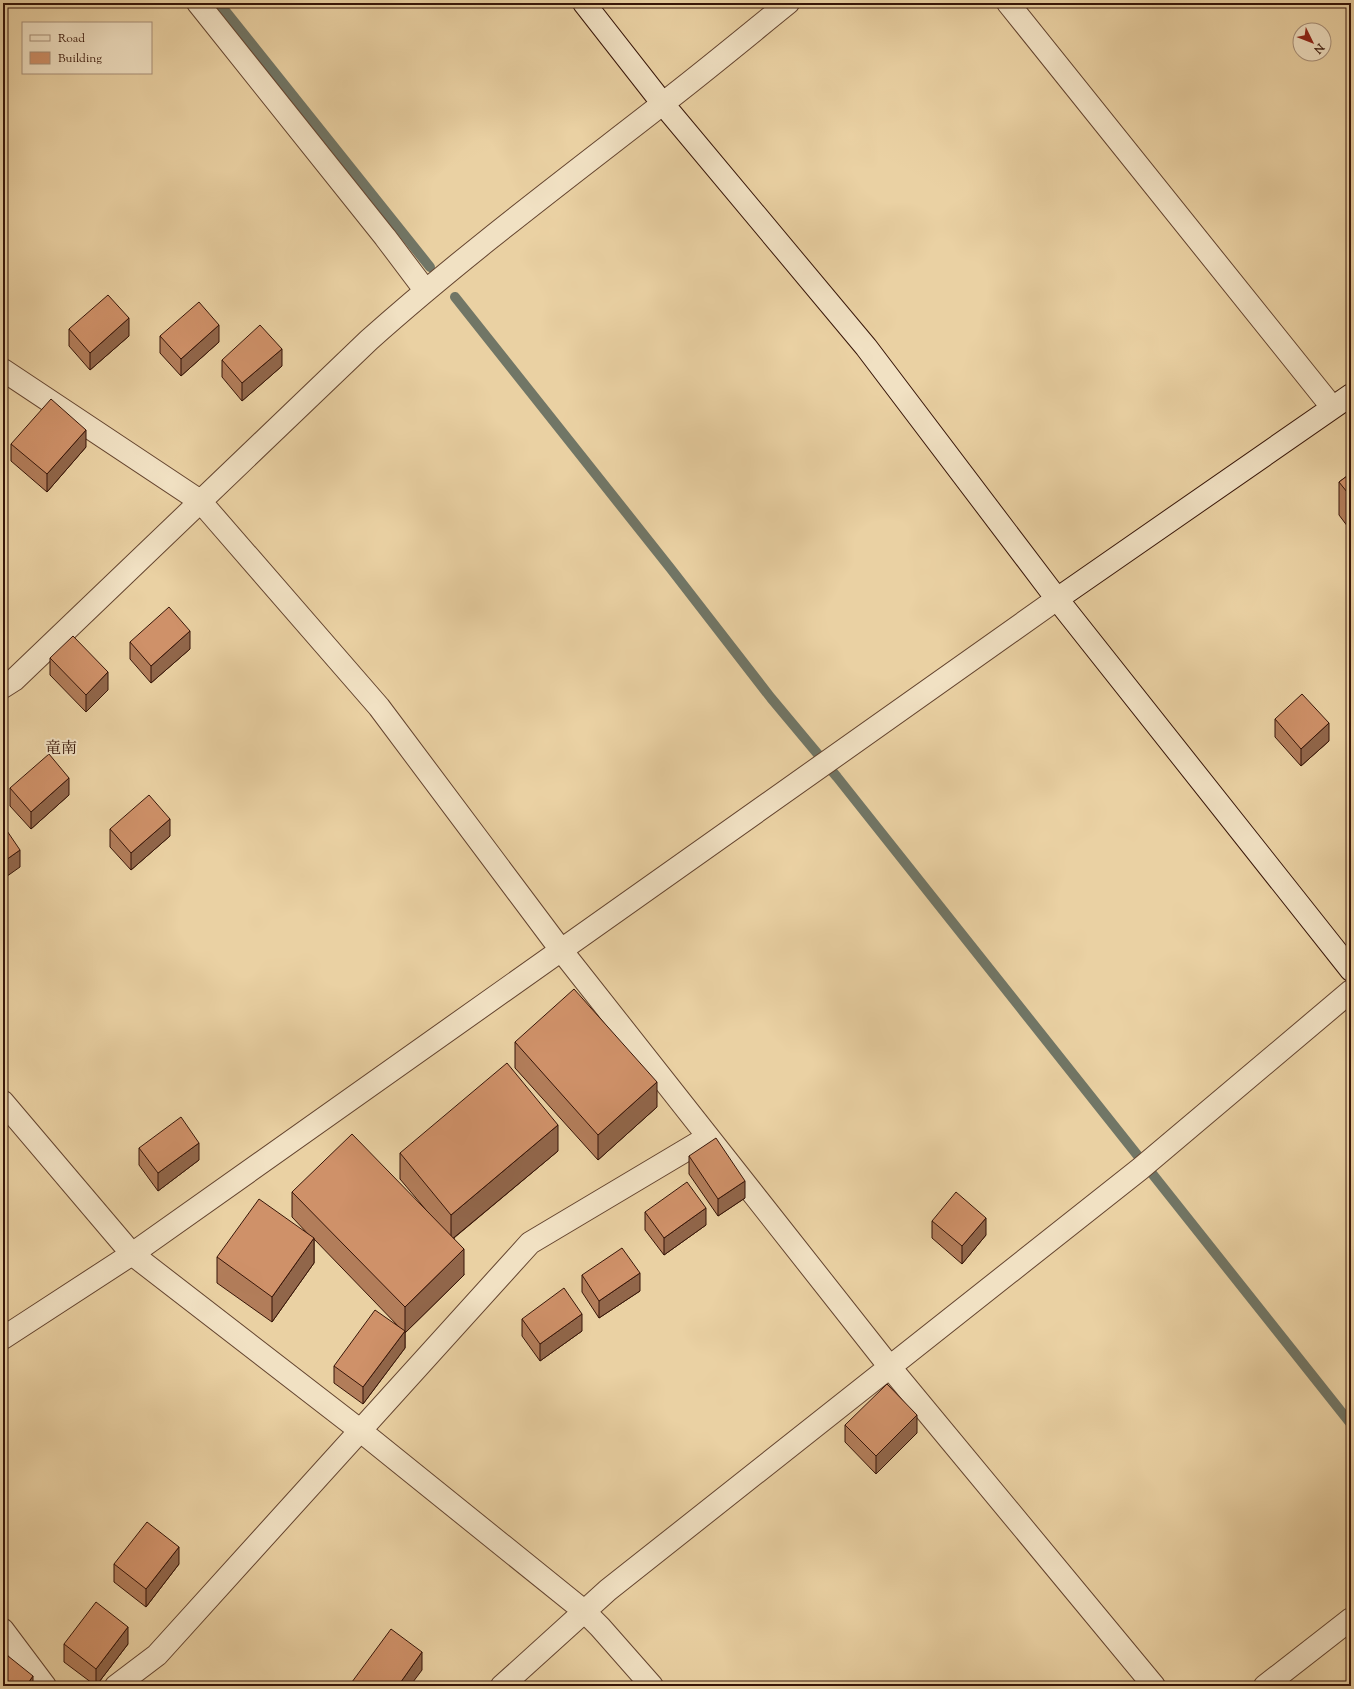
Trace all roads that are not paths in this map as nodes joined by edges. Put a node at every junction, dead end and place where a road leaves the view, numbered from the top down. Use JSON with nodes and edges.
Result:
{"nodes":[{"id":1,"x":198,"y":3,"type":"edge"},
{"id":2,"x":584,"y":3,"type":"edge"},
{"id":3,"x":788,"y":3,"type":"edge"},
{"id":4,"x":1008,"y":3,"type":"edge"},
{"id":5,"x":663,"y":104,"type":"junction"},
{"id":6,"x":425,"y":290,"type":"junction"},
{"id":7,"x":3,"y":370,"type":"edge"},
{"id":8,"x":1351,"y":395,"type":"edge"},
{"id":9,"x":1332,"y":407,"type":"junction"},
{"id":10,"x":200,"y":501,"type":"junction"},
{"id":11,"x":1057,"y":599,"type":"junction"},
{"id":12,"x":3,"y":687,"type":"edge"},
{"id":13,"x":561,"y":950,"type":"junction"},
{"id":14,"x":1351,"y":970,"type":"edge"},
{"id":15,"x":1351,"y":991,"type":"edge"},
{"id":16,"x":3,"y":1102,"type":"edge"},
{"id":17,"x":708,"y":1136,"type":"junction"},
{"id":18,"x":132,"y":1254,"type":"junction"},
{"id":19,"x":3,"y":1338,"type":"edge"},
{"id":20,"x":889,"y":1366,"type":"junction"},
{"id":21,"x":361,"y":1431,"type":"junction"},
{"id":22,"x":584,"y":1611,"type":"junction"},
{"id":23,"x":1351,"y":1619,"type":"edge"},
{"id":24,"x":3,"y":1630,"type":"edge"},
{"id":25,"x":45,"y":1686,"type":"edge"},
{"id":26,"x":116,"y":1686,"type":"edge"},
{"id":27,"x":502,"y":1686,"type":"edge"},
{"id":28,"x":652,"y":1686,"type":"edge"},
{"id":29,"x":1154,"y":1686,"type":"edge"},
{"id":30,"x":1265,"y":1686,"type":"edge"}],
"edges":[{"from":1,"to":6,"type":"street"},
{"from":2,"to":5,"type":"street"},
{"from":3,"to":5,"type":"street"},
{"from":4,"to":9,"type":"street"},
{"from":5,"to":6,"type":"street"},
{"from":5,"to":11,"type":"street"},
{"from":6,"to":10,"type":"street"},
{"from":7,"to":10,"type":"street"},
{"from":8,"to":9,"type":"street"},
{"from":9,"to":11,"type":"street"},
{"from":10,"to":12,"type":"street"},
{"from":10,"to":13,"type":"street"},
{"from":11,"to":13,"type":"street"},
{"from":11,"to":14,"type":"street"},
{"from":13,"to":17,"type":"street"},
{"from":13,"to":18,"type":"street"},
{"from":15,"to":20,"type":"street"},
{"from":16,"to":18,"type":"street"},
{"from":17,"to":20,"type":"street"},
{"from":17,"to":21,"type":"street"},
{"from":18,"to":19,"type":"street"},
{"from":18,"to":21,"type":"street"},
{"from":20,"to":22,"type":"street"},
{"from":20,"to":29,"type":"street"},
{"from":21,"to":22,"type":"street"},
{"from":21,"to":26,"type":"street"},
{"from":22,"to":27,"type":"street"},
{"from":22,"to":28,"type":"street"},
{"from":23,"to":30,"type":"street"},
{"from":24,"to":25,"type":"street"}]}
